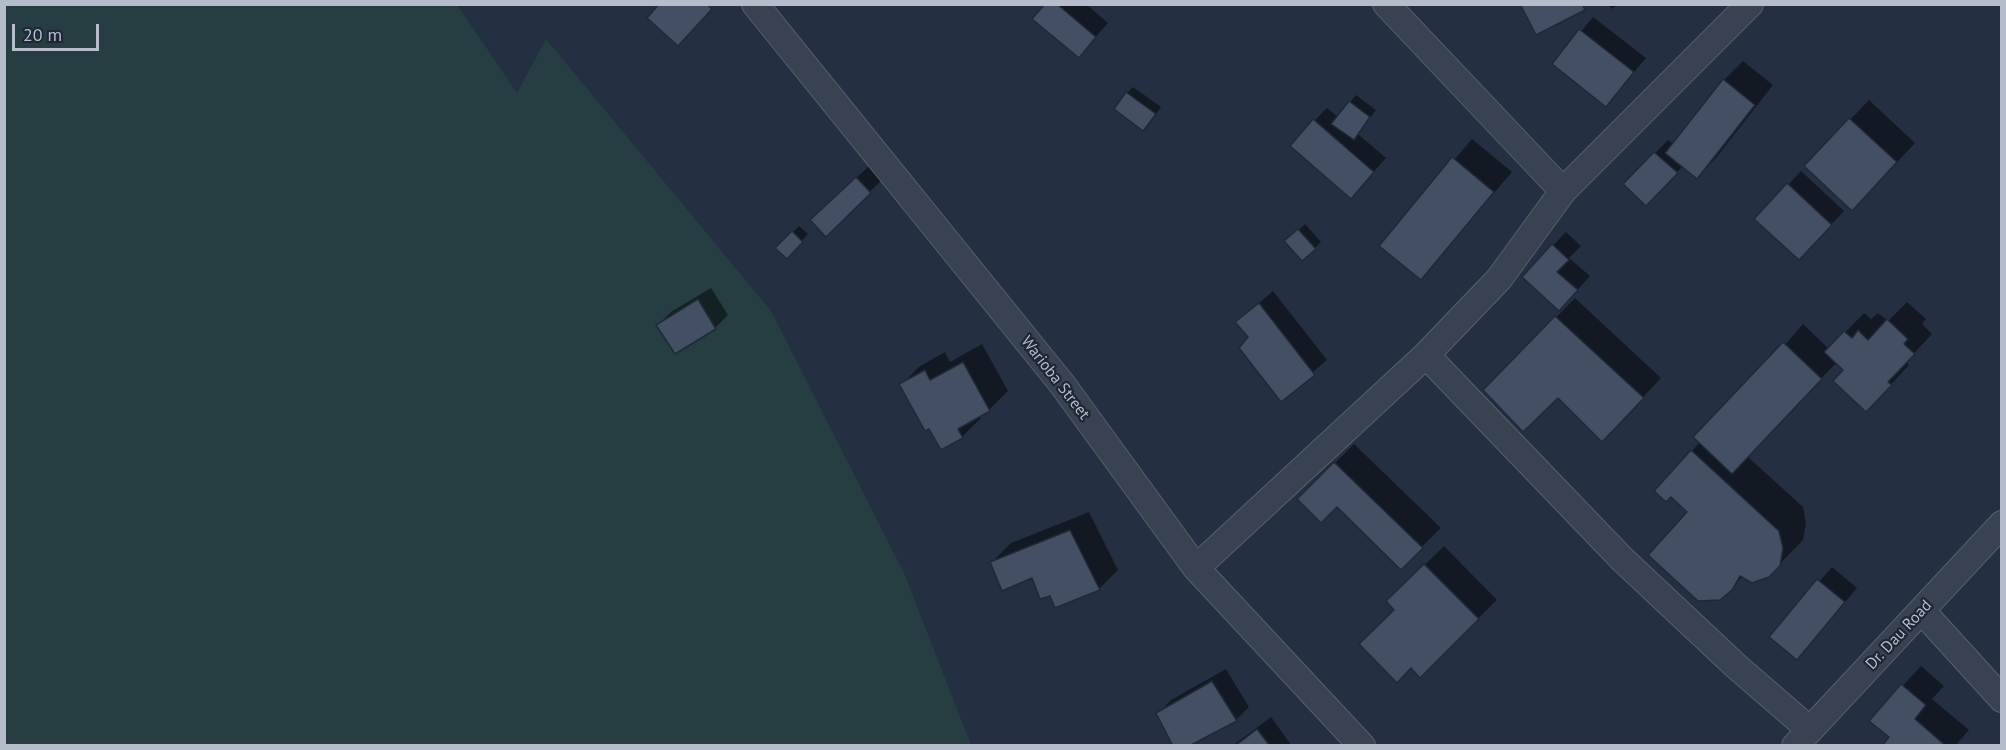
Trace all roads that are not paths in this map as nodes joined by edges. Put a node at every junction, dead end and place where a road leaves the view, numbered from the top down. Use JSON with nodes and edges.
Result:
{"nodes":[{"id":1,"x":754,"y":4,"type":"edge"},
{"id":2,"x":1386,"y":4,"type":"edge"},
{"id":3,"x":1750,"y":4,"type":"edge"},
{"id":4,"x":1563,"y":191,"type":"junction"},
{"id":5,"x":1426,"y":355,"type":"junction"},
{"id":6,"x":2001,"y":524,"type":"edge"},
{"id":7,"x":1196,"y":567,"type":"junction"},
{"id":8,"x":1922,"y":611,"type":"junction"},
{"id":9,"x":2001,"y":699,"type":"edge"},
{"id":10,"x":1802,"y":738,"type":"edge"},
{"id":11,"x":1362,"y":746,"type":"edge"}],
"edges":[{"from":1,"to":7,"type":"street","name":"Warioba Street"},
{"from":2,"to":4,"type":"street"},
{"from":3,"to":4,"type":"street"},
{"from":4,"to":5,"type":"street"},
{"from":5,"to":7,"type":"street"},
{"from":5,"to":10,"type":"street"},
{"from":6,"to":8,"type":"street","name":"Dr. Dau Road"},
{"from":7,"to":11,"type":"street","name":"Warioba Street"},
{"from":8,"to":9,"type":"street"},
{"from":8,"to":10,"type":"street","name":"Dr. Dau Road"}]}
